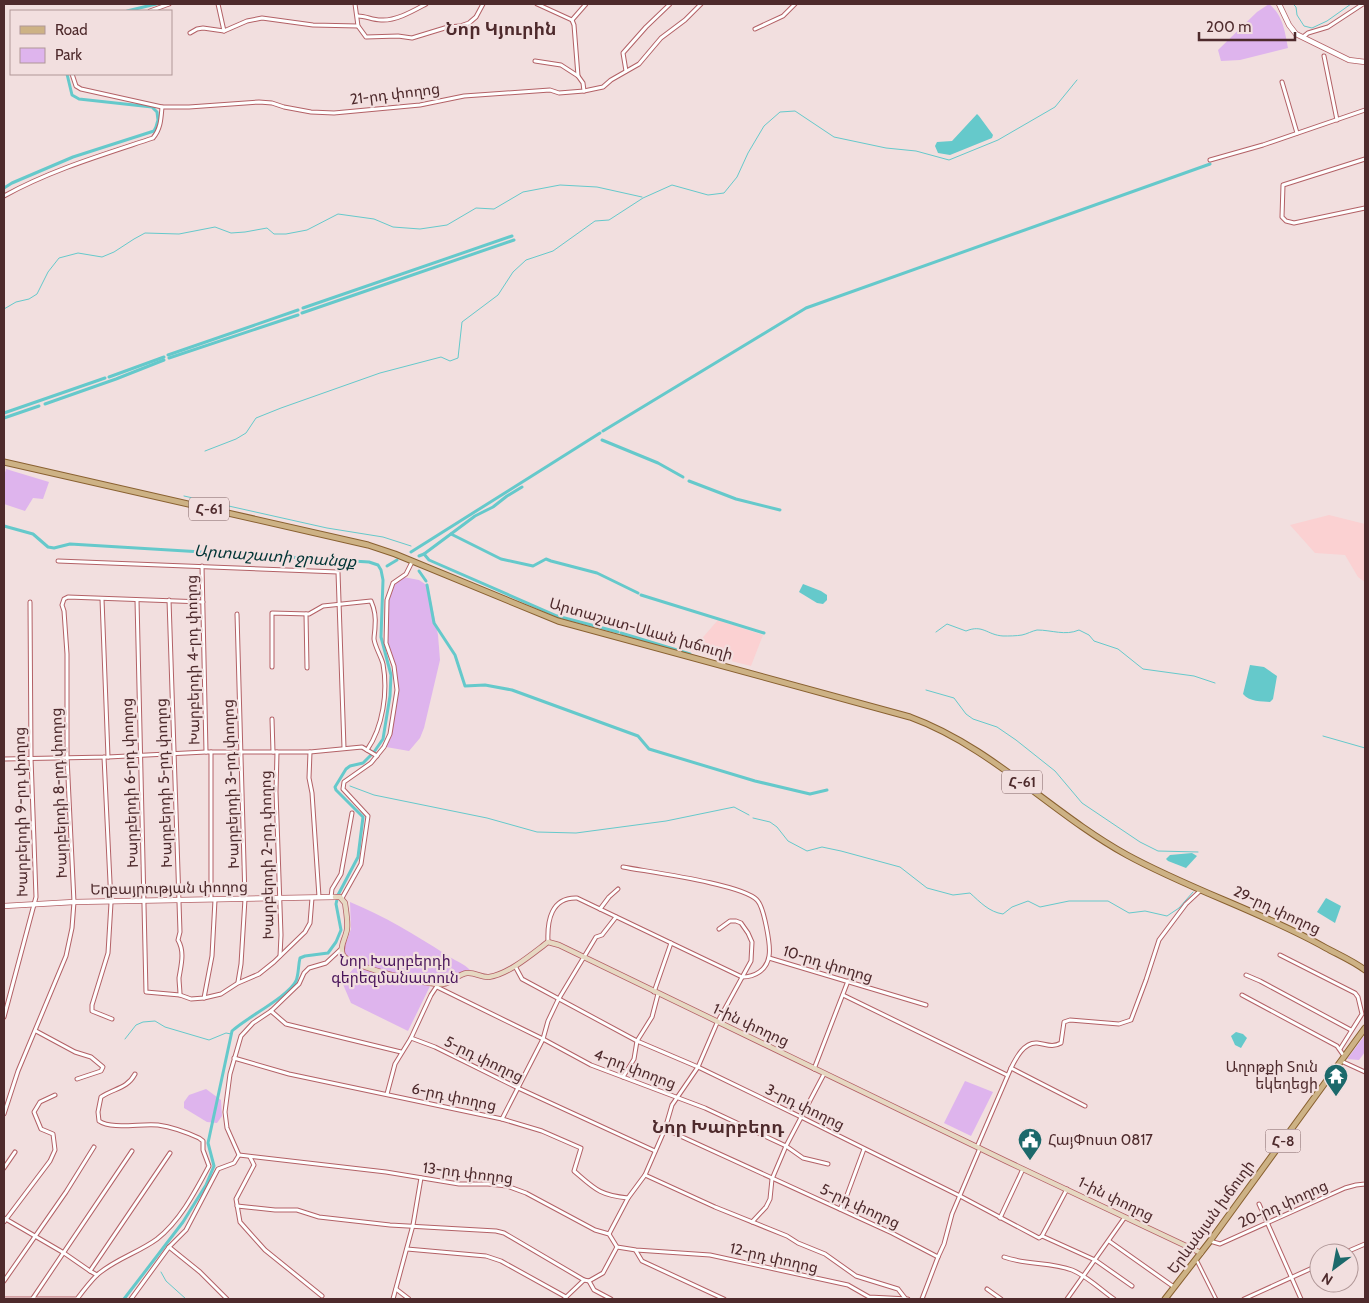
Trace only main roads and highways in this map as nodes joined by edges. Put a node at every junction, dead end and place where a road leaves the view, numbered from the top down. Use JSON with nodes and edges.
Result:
{"nodes":[{"id":1,"x":4,"y":462,"type":"edge"},
{"id":2,"x":1180,"y":880,"type":"joint"},
{"id":3,"x":337,"y":897,"type":"road end"},
{"id":4,"x":1364,"y":968,"type":"edge"},
{"id":5,"x":1365,"y":1028,"type":"edge"},
{"id":6,"x":1201,"y":1253,"type":"junction"},
{"id":7,"x":1165,"y":1299,"type":"edge"}],
"edges":[{"from":1,"to":2,"type":"main road","name":"Արտաշատ-Սևան խճուղի","number":"Հ-61"},
{"from":2,"to":4,"type":"main road","name":"29-րդ փողոց","number":"Հ-61"},
{"from":3,"to":6,"type":"main road","name":"1-ին փողոց"},
{"from":5,"to":6,"type":"main road","name":"Երևանյան խճուղի","number":"Հ-8"},
{"from":6,"to":7,"type":"main road","name":"Երևանյան խճուղի","number":"Հ-8"}]}
